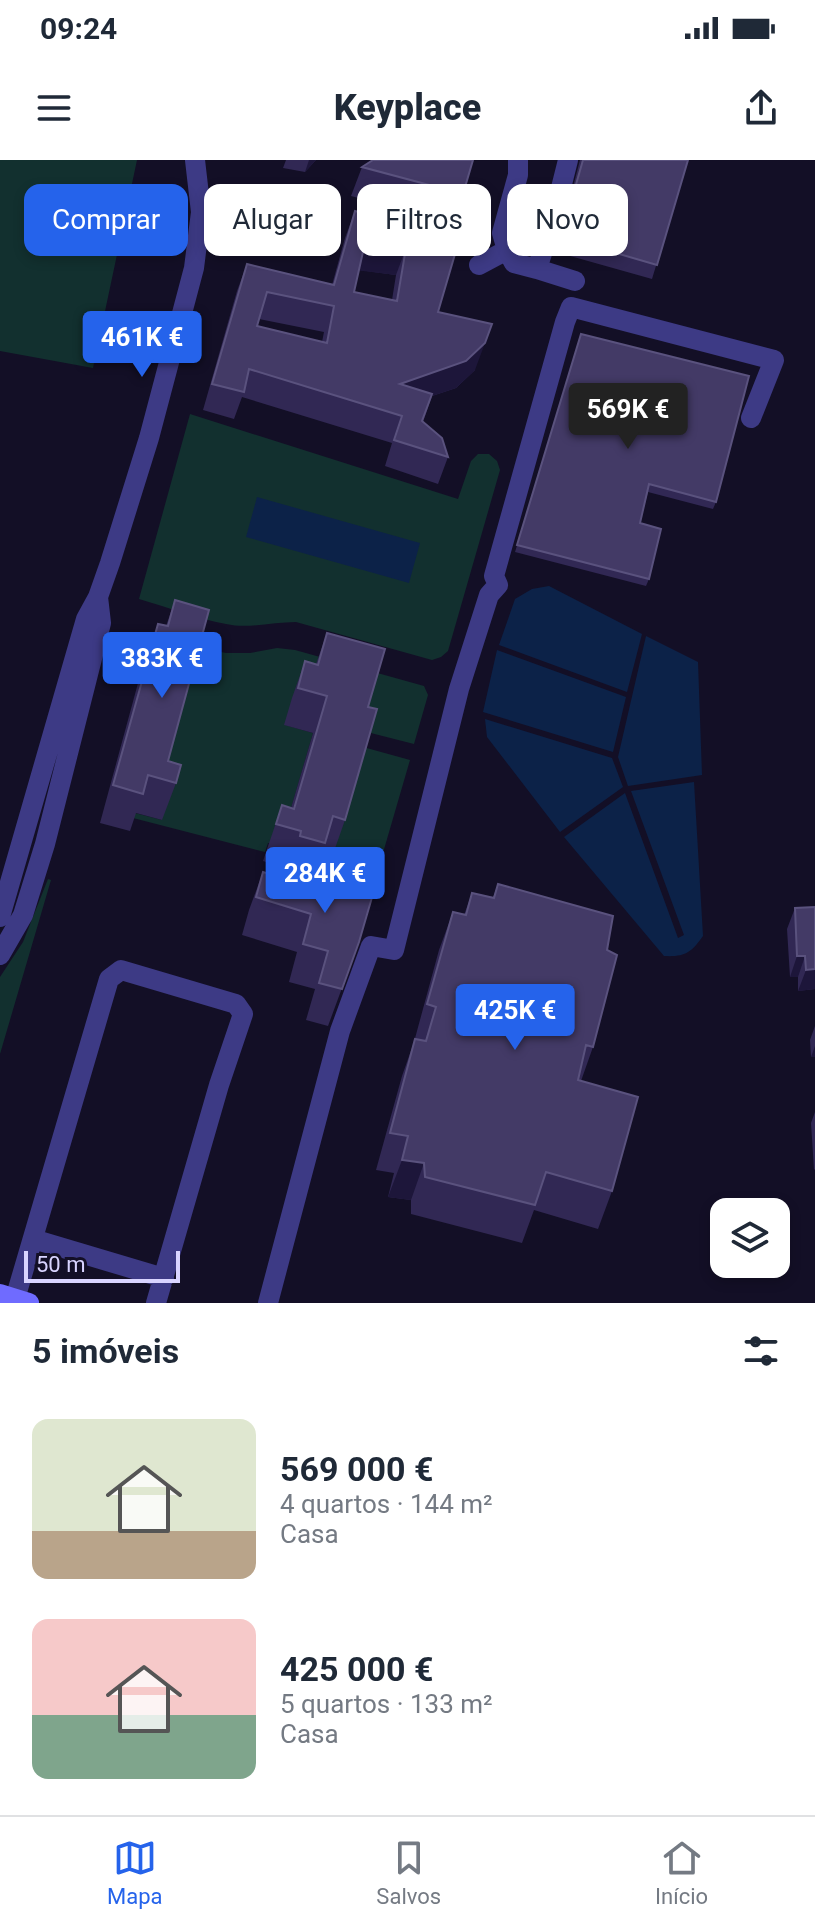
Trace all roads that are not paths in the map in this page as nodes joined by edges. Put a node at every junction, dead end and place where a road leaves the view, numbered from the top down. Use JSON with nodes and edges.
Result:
{"nodes":[{"id":1,"x":195,"y":160,"type":"edge"},
{"id":2,"x":518,"y":160,"type":"edge"},
{"id":3,"x":568,"y":160,"type":"edge"},
{"id":4,"x":516,"y":184,"type":"edge"},
{"id":5,"x":507,"y":215,"type":"edge"},
{"id":6,"x":507,"y":250,"type":"joint"},
{"id":7,"x":510,"y":256,"type":"edge"},
{"id":8,"x":479,"y":265,"type":"dead end"},
{"id":9,"x":537,"y":269,"type":"junction"},
{"id":10,"x":575,"y":281,"type":"dead end"},
{"id":11,"x":751,"y":418,"type":"dead end"},
{"id":12,"x":98,"y":597,"type":"junction"},
{"id":13,"x":0,"y":917,"type":"edge"},
{"id":14,"x":0,"y":955,"type":"edge"},
{"id":15,"x":33,"y":1239,"type":"junction"},
{"id":16,"x":164,"y":1278,"type":"junction"},
{"id":17,"x":15,"y":1299,"type":"edge"},
{"id":18,"x":156,"y":1303,"type":"edge"},
{"id":19,"x":268,"y":1303,"type":"edge"}],
"edges":[{"from":1,"to":12,"type":"street"},
{"from":2,"to":4,"type":"street"},
{"from":3,"to":9,"type":"street"},
{"from":5,"to":6,"type":"street"},
{"from":6,"to":8,"type":"street"},
{"from":7,"to":9,"type":"street"},
{"from":9,"to":10,"type":"street"},
{"from":11,"to":19,"type":"street"},
{"from":12,"to":13,"type":"street"},
{"from":12,"to":14,"type":"street"},
{"from":15,"to":16,"type":"street"},
{"from":15,"to":16,"type":"street"},
{"from":15,"to":17,"type":"street"},
{"from":16,"to":18,"type":"street"}]}
